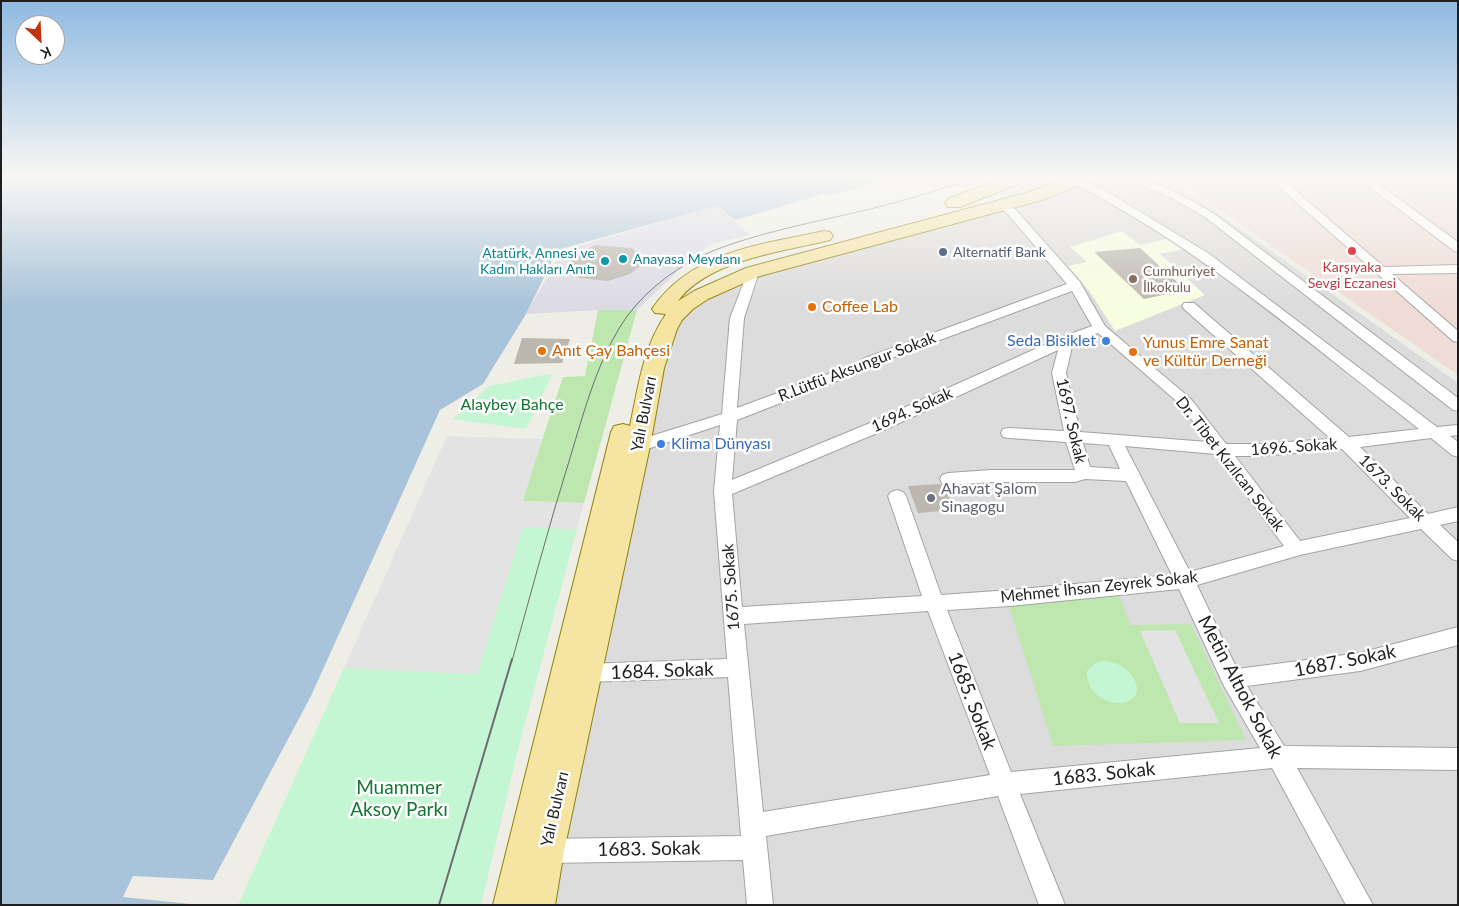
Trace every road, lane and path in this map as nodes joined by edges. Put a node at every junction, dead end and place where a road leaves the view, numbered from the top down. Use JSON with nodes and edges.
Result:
{"nodes":[{"id":1,"x":896,"y":220,"type":"edge"},
{"id":2,"x":941,"y":220,"type":"edge"},
{"id":3,"x":1019,"y":220,"type":"edge"},
{"id":4,"x":1150,"y":220,"type":"edge"},
{"id":5,"x":1216,"y":220,"type":"edge"},
{"id":6,"x":1323,"y":220,"type":"edge"},
{"id":7,"x":1420,"y":220,"type":"edge"},
{"id":8,"x":1458,"y":248,"type":"edge"},
{"id":9,"x":742,"y":266,"type":"junction"},
{"id":10,"x":1458,"y":269,"type":"edge"},
{"id":11,"x":1381,"y":271,"type":"junction"},
{"id":12,"x":1075,"y":286,"type":"junction"},
{"id":13,"x":1189,"y":306,"type":"dead end"},
{"id":14,"x":1100,"y":328,"type":"junction"},
{"id":15,"x":1458,"y":338,"type":"edge"},
{"id":16,"x":1067,"y":340,"type":"junction"},
{"id":17,"x":1458,"y":406,"type":"edge"},
{"id":18,"x":730,"y":417,"type":"junction"},
{"id":19,"x":1458,"y":430,"type":"edge"},
{"id":20,"x":1009,"y":433,"type":"dead end"},
{"id":21,"x":1436,"y":433,"type":"junction"},
{"id":22,"x":1073,"y":438,"type":"junction"},
{"id":23,"x":1114,"y":440,"type":"junction"},
{"id":24,"x":1346,"y":443,"type":"junction"},
{"id":25,"x":638,"y":446,"type":"junction"},
{"id":26,"x":1221,"y":448,"type":"junction"},
{"id":27,"x":1458,"y":451,"type":"edge"},
{"id":28,"x":1084,"y":474,"type":"junction"},
{"id":29,"x":1130,"y":475,"type":"junction"},
{"id":30,"x":948,"y":478,"type":"dead end"},
{"id":31,"x":723,"y":492,"type":"junction"},
{"id":32,"x":897,"y":496,"type":"dead end"},
{"id":33,"x":1458,"y":514,"type":"edge"},
{"id":34,"x":1423,"y":520,"type":"junction"},
{"id":35,"x":1296,"y":549,"type":"junction"},
{"id":36,"x":1458,"y":554,"type":"edge"},
{"id":37,"x":1185,"y":581,"type":"junction"},
{"id":38,"x":934,"y":603,"type":"junction"},
{"id":39,"x":732,"y":616,"type":"junction"},
{"id":40,"x":1458,"y":636,"type":"edge"},
{"id":41,"x":738,"y":668,"type":"junction"},
{"id":42,"x":586,"y":673,"type":"junction"},
{"id":43,"x":1231,"y":679,"type":"junction"},
{"id":44,"x":1278,"y":757,"type":"junction"},
{"id":45,"x":1458,"y":759,"type":"edge"},
{"id":46,"x":1004,"y":784,"type":"junction"},
{"id":47,"x":753,"y":837,"type":"junction"},
{"id":48,"x":544,"y":851,"type":"junction"},
{"id":49,"x":513,"y":905,"type":"edge"},
{"id":50,"x":535,"y":905,"type":"edge"},
{"id":51,"x":760,"y":905,"type":"edge"},
{"id":52,"x":1052,"y":905,"type":"edge"},
{"id":53,"x":1360,"y":905,"type":"edge"}],
"edges":[{"from":1,"to":9,"type":"main road","name":"Yalı Bulvarı"},
{"from":2,"to":9,"type":"main road","name":"Yalı Bulvarı"},
{"from":3,"to":12,"type":"street","name":"Dr. Tibet Kızılcan Sokak"},
{"from":4,"to":21,"type":"street"},
{"from":5,"to":17,"type":"street"},
{"from":6,"to":11,"type":"street"},
{"from":7,"to":8,"type":"street"},
{"from":9,"to":18,"type":"street","name":"1675. Sokak"},
{"from":9,"to":25,"type":"main road","name":"Yalı Bulvarı"},
{"from":9,"to":49,"type":"main road","name":"Yalı Bulvarı"},
{"from":10,"to":11,"type":"street"},
{"from":11,"to":15,"type":"street"},
{"from":12,"to":14,"type":"street","name":"Dr. Tibet Kızılcan Sokak"},
{"from":12,"to":18,"type":"street","name":"R.Lütfü Aksungur Sokak"},
{"from":13,"to":24,"type":"street","name":"1673. Sokak"},
{"from":14,"to":16,"type":"street","name":"1694. Sokak"},
{"from":14,"to":26,"type":"street","name":"Dr. Tibet Kızılcan Sokak"},
{"from":16,"to":22,"type":"street","name":"1697. Sokak"},
{"from":16,"to":31,"type":"street","name":"1694. Sokak"},
{"from":18,"to":25,"type":"street","name":"R.Lütfü Aksungur Sokak"},
{"from":18,"to":31,"type":"street","name":"1675. Sokak"},
{"from":19,"to":21,"type":"street","name":"1696. Sokak"},
{"from":20,"to":22,"type":"street","name":"1696. Sokak"},
{"from":21,"to":24,"type":"street","name":"1696. Sokak"},
{"from":21,"to":27,"type":"street"},
{"from":22,"to":23,"type":"street","name":"1696. Sokak"},
{"from":22,"to":28,"type":"street","name":"1697. Sokak"},
{"from":23,"to":26,"type":"street","name":"1696. Sokak"},
{"from":23,"to":29,"type":"street","name":"Metin Altıok Sokak"},
{"from":24,"to":26,"type":"street","name":"1696. Sokak"},
{"from":24,"to":34,"type":"street","name":"1673. Sokak"},
{"from":25,"to":42,"type":"main road","name":"Yalı Bulvarı"},
{"from":26,"to":35,"type":"street","name":"Dr. Tibet Kızılcan Sokak"},
{"from":28,"to":29,"type":"street"},
{"from":28,"to":30,"type":"street"},
{"from":29,"to":37,"type":"street","name":"Metin Altıok Sokak"},
{"from":31,"to":39,"type":"street","name":"1675. Sokak"},
{"from":32,"to":38,"type":"street","name":"1685. Sokak"},
{"from":33,"to":34,"type":"street","name":"Mehmet İhsan Zeyrek Sokak"},
{"from":34,"to":35,"type":"street","name":"Mehmet İhsan Zeyrek Sokak"},
{"from":34,"to":36,"type":"street","name":"1673. Sokak"},
{"from":35,"to":37,"type":"street","name":"Mehmet İhsan Zeyrek Sokak"},
{"from":37,"to":38,"type":"street","name":"Mehmet İhsan Zeyrek Sokak"},
{"from":37,"to":43,"type":"street","name":"Metin Altıok Sokak"},
{"from":38,"to":39,"type":"street","name":"Mehmet İhsan Zeyrek Sokak"},
{"from":38,"to":46,"type":"street","name":"1685. Sokak"},
{"from":39,"to":41,"type":"street","name":"1675. Sokak"},
{"from":40,"to":43,"type":"street","name":"1687. Sokak"},
{"from":41,"to":42,"type":"street","name":"1684. Sokak"},
{"from":41,"to":47,"type":"street","name":"1675. Sokak"},
{"from":42,"to":48,"type":"main road","name":"Yalı Bulvarı"},
{"from":43,"to":44,"type":"street","name":"Metin Altıok Sokak"},
{"from":44,"to":45,"type":"street","name":"1683. Sokak"},
{"from":44,"to":46,"type":"street","name":"1683. Sokak"},
{"from":44,"to":53,"type":"street","name":"Metin Altıok Sokak"},
{"from":46,"to":47,"type":"street","name":"1683. Sokak"},
{"from":46,"to":52,"type":"street","name":"1685. Sokak"},
{"from":47,"to":48,"type":"street","name":"1683. Sokak"},
{"from":47,"to":51,"type":"street","name":"1675. Sokak"},
{"from":48,"to":50,"type":"main road","name":"Yalı Bulvarı"}]}
